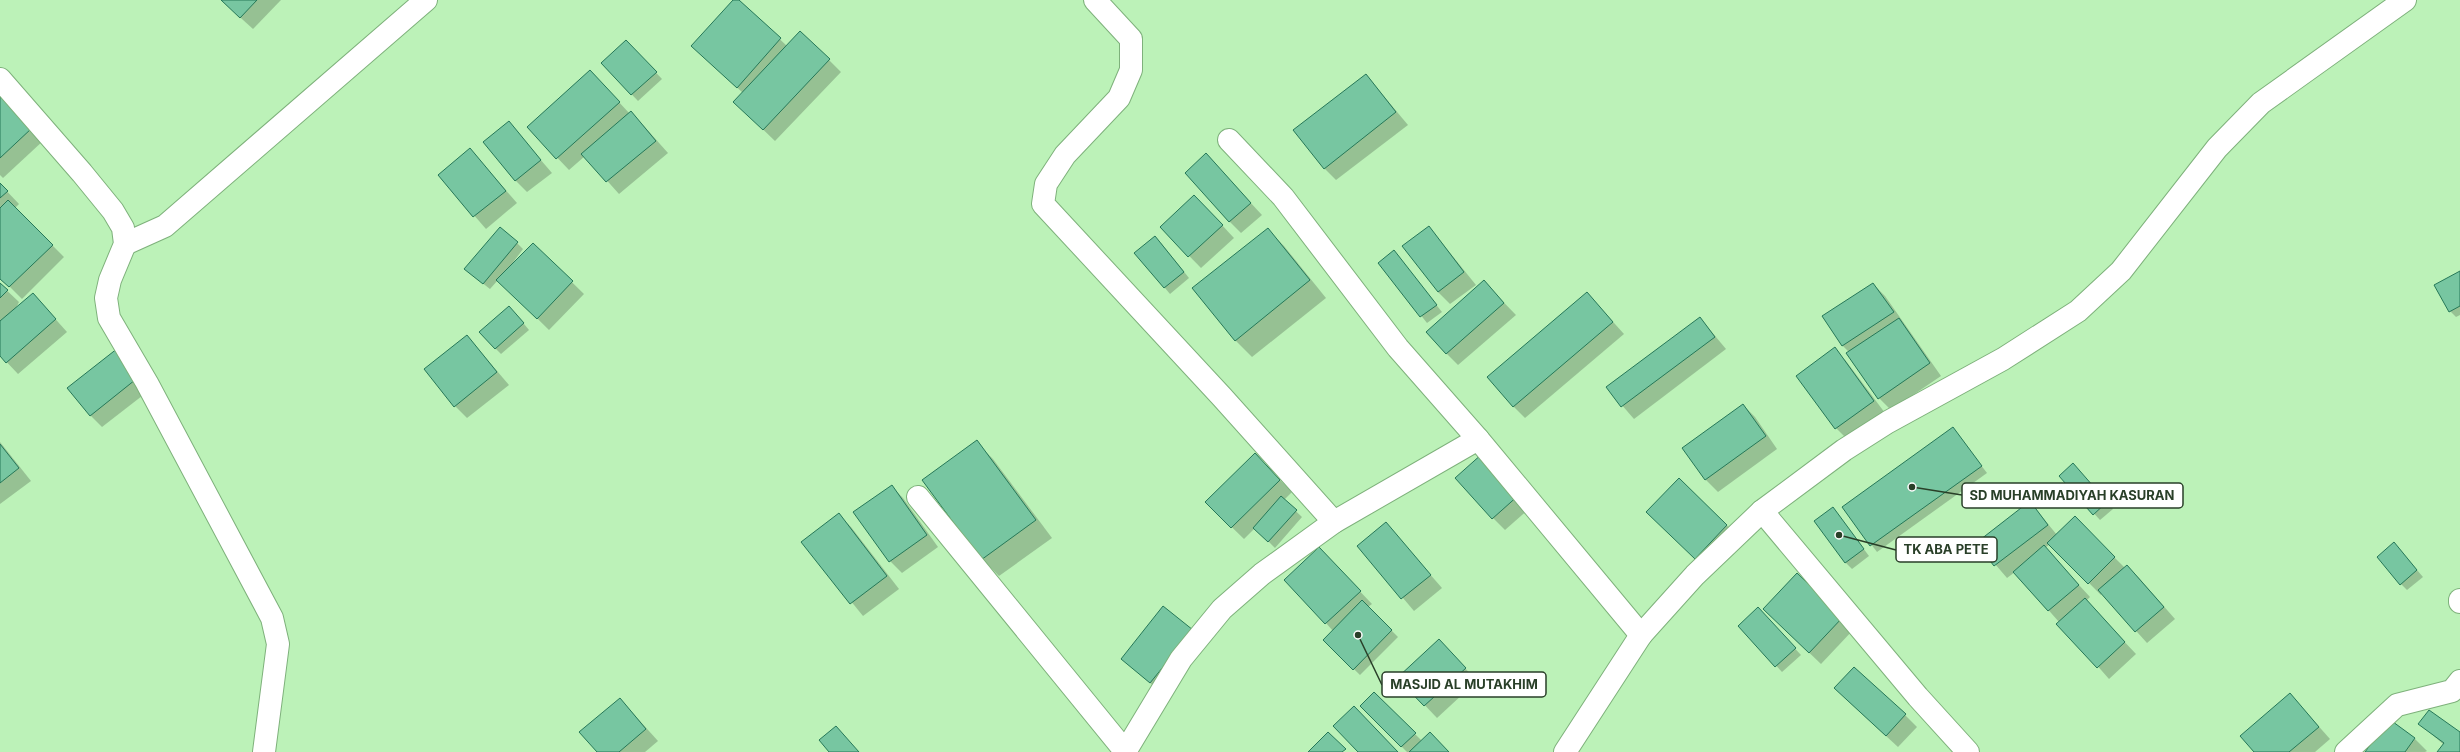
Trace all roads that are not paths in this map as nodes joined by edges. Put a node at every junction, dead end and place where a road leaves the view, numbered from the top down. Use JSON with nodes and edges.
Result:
{"nodes":[{"id":1,"x":426,"y":0,"type":"edge"},
{"id":2,"x":1095,"y":0,"type":"edge"},
{"id":3,"x":2405,"y":0,"type":"edge"},
{"id":4,"x":0,"y":79,"type":"edge"},
{"id":5,"x":1229,"y":140,"type":"dead end"},
{"id":6,"x":125,"y":244,"type":"junction"},
{"id":7,"x":1478,"y":439,"type":"junction"},
{"id":8,"x":918,"y":497,"type":"dead end"},
{"id":9,"x":1762,"y":511,"type":"junction"},
{"id":10,"x":1334,"y":522,"type":"junction"},
{"id":11,"x":1641,"y":635,"type":"junction"},
{"id":12,"x":2460,"y":681,"type":"edge"},
{"id":13,"x":264,"y":752,"type":"edge"},
{"id":14,"x":1125,"y":752,"type":"edge"},
{"id":15,"x":1565,"y":752,"type":"edge"},
{"id":16,"x":1968,"y":752,"type":"edge"},
{"id":17,"x":2346,"y":752,"type":"edge"}],
"edges":[{"from":1,"to":6,"type":"street"},
{"from":2,"to":10,"type":"street"},
{"from":3,"to":9,"type":"street"},
{"from":4,"to":6,"type":"street"},
{"from":5,"to":7,"type":"street"},
{"from":6,"to":13,"type":"street"},
{"from":7,"to":10,"type":"street"},
{"from":7,"to":11,"type":"street"},
{"from":8,"to":14,"type":"street"},
{"from":9,"to":11,"type":"street"},
{"from":9,"to":16,"type":"street"},
{"from":10,"to":14,"type":"street"},
{"from":11,"to":15,"type":"street"},
{"from":12,"to":17,"type":"street"}]}
